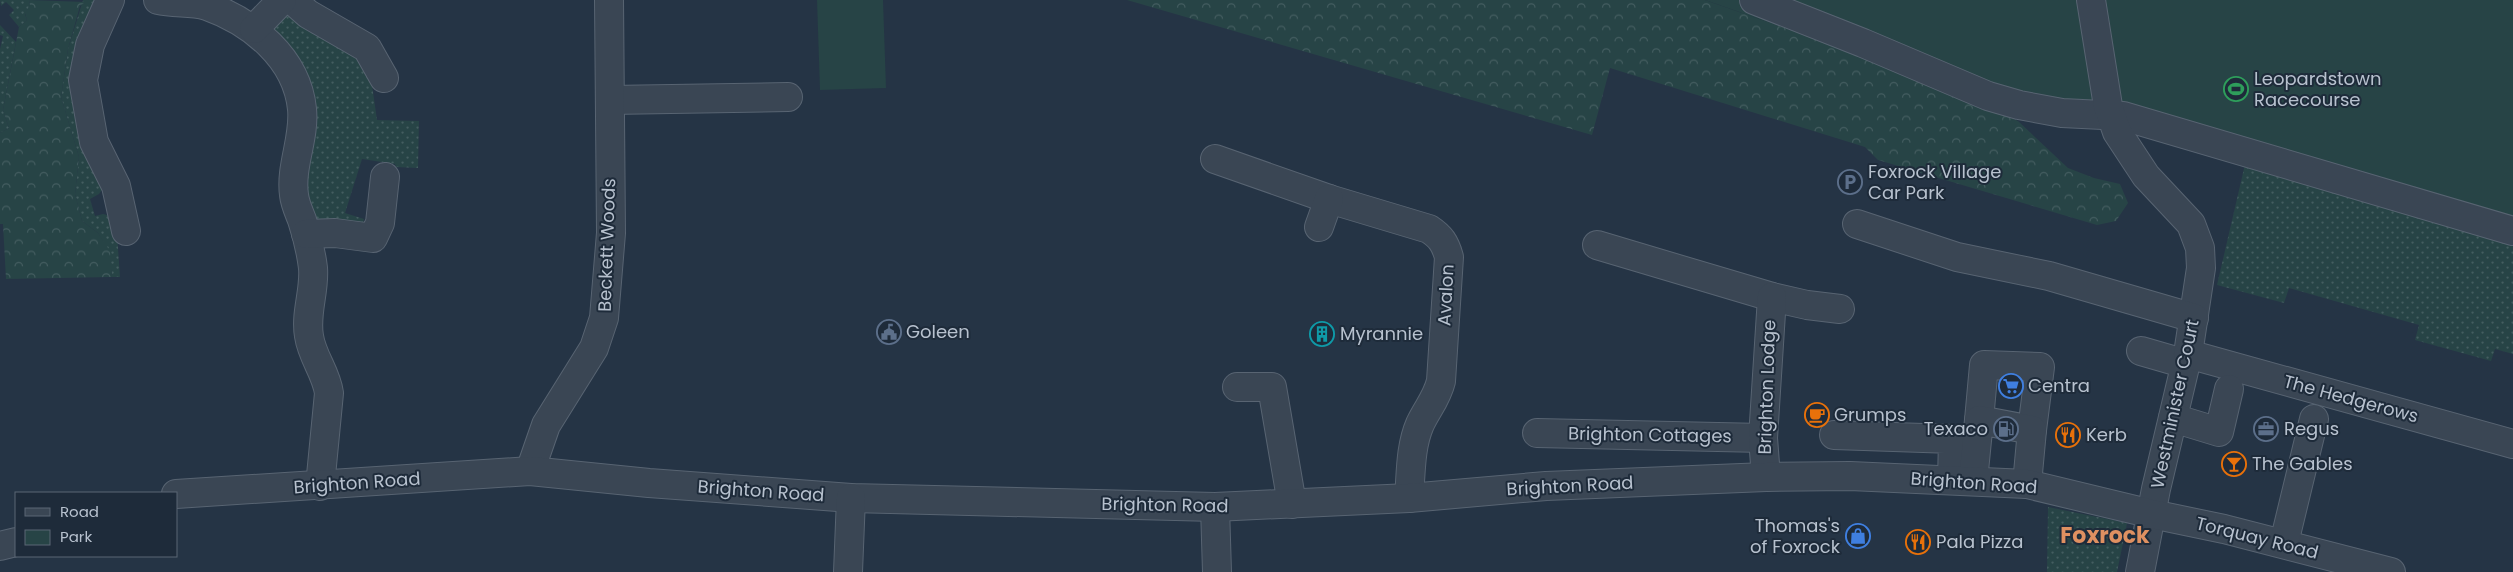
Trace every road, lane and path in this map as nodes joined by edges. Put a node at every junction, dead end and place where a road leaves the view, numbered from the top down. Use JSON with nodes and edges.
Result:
{"nodes":[{"id":1,"x":110,"y":0,"type":"edge"},
{"id":2,"x":158,"y":0,"type":"edge"},
{"id":3,"x":282,"y":0,"type":"edge"},
{"id":4,"x":292,"y":0,"type":"edge"},
{"id":5,"x":609,"y":0,"type":"edge"},
{"id":6,"x":1754,"y":0,"type":"edge"},
{"id":7,"x":2091,"y":0,"type":"edge"},
{"id":8,"x":206,"y":3,"type":"edge"},
{"id":9,"x":254,"y":29,"type":"junction"},
{"id":10,"x":384,"y":78,"type":"dead end"},
{"id":11,"x":788,"y":97,"type":"dead end"},
{"id":12,"x":610,"y":100,"type":"junction"},
{"id":13,"x":2111,"y":115,"type":"junction"},
{"id":14,"x":1215,"y":159,"type":"dead end"},
{"id":15,"x":385,"y":177,"type":"dead end"},
{"id":16,"x":1329,"y":199,"type":"junction"},
{"id":17,"x":1857,"y":224,"type":"dead end"},
{"id":18,"x":1319,"y":227,"type":"dead end"},
{"id":19,"x":2513,"y":231,"type":"edge"},
{"id":20,"x":126,"y":232,"type":"dead end"},
{"id":21,"x":306,"y":234,"type":"junction"},
{"id":22,"x":1610,"y":256,"type":"dead end"},
{"id":23,"x":1772,"y":297,"type":"junction"},
{"id":24,"x":2196,"y":306,"type":"junction"},
{"id":25,"x":1840,"y":309,"type":"dead end"},
{"id":26,"x":2141,"y":351,"type":"dead end"},
{"id":27,"x":2187,"y":359,"type":"junction"},
{"id":28,"x":1237,"y":387,"type":"dead end"},
{"id":29,"x":2229,"y":389,"type":"dead end"},
{"id":30,"x":2173,"y":418,"type":"junction"},
{"id":31,"x":2314,"y":419,"type":"dead end"},
{"id":32,"x":1978,"y":420,"type":"junction"},
{"id":33,"x":2032,"y":430,"type":"junction"},
{"id":34,"x":1537,"y":433,"type":"dead end"},
{"id":35,"x":1834,"y":435,"type":"dead end"},
{"id":36,"x":1763,"y":438,"type":"junction"},
{"id":37,"x":2513,"y":444,"type":"edge"},
{"id":38,"x":530,"y":472,"type":"junction"},
{"id":39,"x":1766,"y":477,"type":"junction"},
{"id":40,"x":1963,"y":480,"type":"junction"},
{"id":41,"x":2027,"y":484,"type":"junction"},
{"id":42,"x":320,"y":486,"type":"junction"},
{"id":43,"x":178,"y":494,"type":"edge"},
{"id":44,"x":851,"y":498,"type":"junction"},
{"id":45,"x":1409,"y":498,"type":"junction"},
{"id":46,"x":1292,"y":504,"type":"junction"},
{"id":47,"x":1215,"y":507,"type":"junction"},
{"id":48,"x":2152,"y":514,"type":"junction"},
{"id":49,"x":15,"y":542,"type":"edge"},
{"id":50,"x":2284,"y":544,"type":"junction"},
{"id":51,"x":0,"y":546,"type":"edge"},
{"id":52,"x":848,"y":572,"type":"edge"},
{"id":53,"x":1216,"y":572,"type":"edge"},
{"id":54,"x":2140,"y":572,"type":"edge"},
{"id":55,"x":2391,"y":572,"type":"edge"}],
"edges":[{"from":1,"to":20,"type":"street"},
{"from":2,"to":8,"type":"street"},
{"from":3,"to":9,"type":"street"},
{"from":4,"to":10,"type":"street"},
{"from":5,"to":12,"type":"street","name":"Beckett Woods"},
{"from":6,"to":13,"type":"street"},
{"from":7,"to":13,"type":"street","name":"Westminister Court"},
{"from":8,"to":9,"type":"street"},
{"from":9,"to":21,"type":"street"},
{"from":11,"to":12,"type":"street"},
{"from":12,"to":38,"type":"street","name":"Beckett Woods"},
{"from":13,"to":19,"type":"street"},
{"from":13,"to":24,"type":"street","name":"Westminister Court"},
{"from":14,"to":16,"type":"street","name":"Avalon"},
{"from":15,"to":21,"type":"street"},
{"from":16,"to":18,"type":"street"},
{"from":16,"to":45,"type":"street","name":"Avalon"},
{"from":17,"to":24,"type":"street"},
{"from":21,"to":42,"type":"street"},
{"from":22,"to":23,"type":"street","name":"Brighton Lodge"},
{"from":23,"to":25,"type":"street","name":"Brighton Lodge"},
{"from":23,"to":36,"type":"street","name":"Brighton Lodge"},
{"from":24,"to":27,"type":"street","name":"Westminister Court"},
{"from":26,"to":27,"type":"street","name":"The Hedgerows"},
{"from":27,"to":30,"type":"street","name":"Westminister Court"},
{"from":27,"to":37,"type":"street","name":"The Hedgerows"},
{"from":28,"to":46,"type":"street"},
{"from":29,"to":30,"type":"street"},
{"from":30,"to":48,"type":"street","name":"Westminister Court"},
{"from":31,"to":50,"type":"street"},
{"from":32,"to":33,"type":"street"},
{"from":32,"to":33,"type":"street"},
{"from":32,"to":40,"type":"street"},
{"from":33,"to":41,"type":"street"},
{"from":34,"to":36,"type":"street","name":"Brighton Cottages"},
{"from":35,"to":40,"type":"street"},
{"from":36,"to":39,"type":"street","name":"Brighton Lodge"},
{"from":38,"to":42,"type":"street","name":"Brighton Road"},
{"from":38,"to":44,"type":"street","name":"Brighton Road"},
{"from":39,"to":40,"type":"street","name":"Brighton Road"},
{"from":39,"to":45,"type":"street","name":"Brighton Road"},
{"from":40,"to":41,"type":"street","name":"Brighton Road"},
{"from":41,"to":48,"type":"street","name":"Brighton Road"},
{"from":42,"to":43,"type":"street","name":"Brighton Road"},
{"from":44,"to":47,"type":"street","name":"Brighton Road"},
{"from":44,"to":52,"type":"street"},
{"from":45,"to":46,"type":"street","name":"Brighton Road"},
{"from":46,"to":47,"type":"street","name":"Brighton Road"},
{"from":47,"to":53,"type":"street"},
{"from":48,"to":50,"type":"street","name":"Torquay Road"},
{"from":48,"to":54,"type":"street","name":"Westminister Court"},
{"from":49,"to":51,"type":"street"},
{"from":50,"to":55,"type":"street","name":"Torquay Road"}]}
